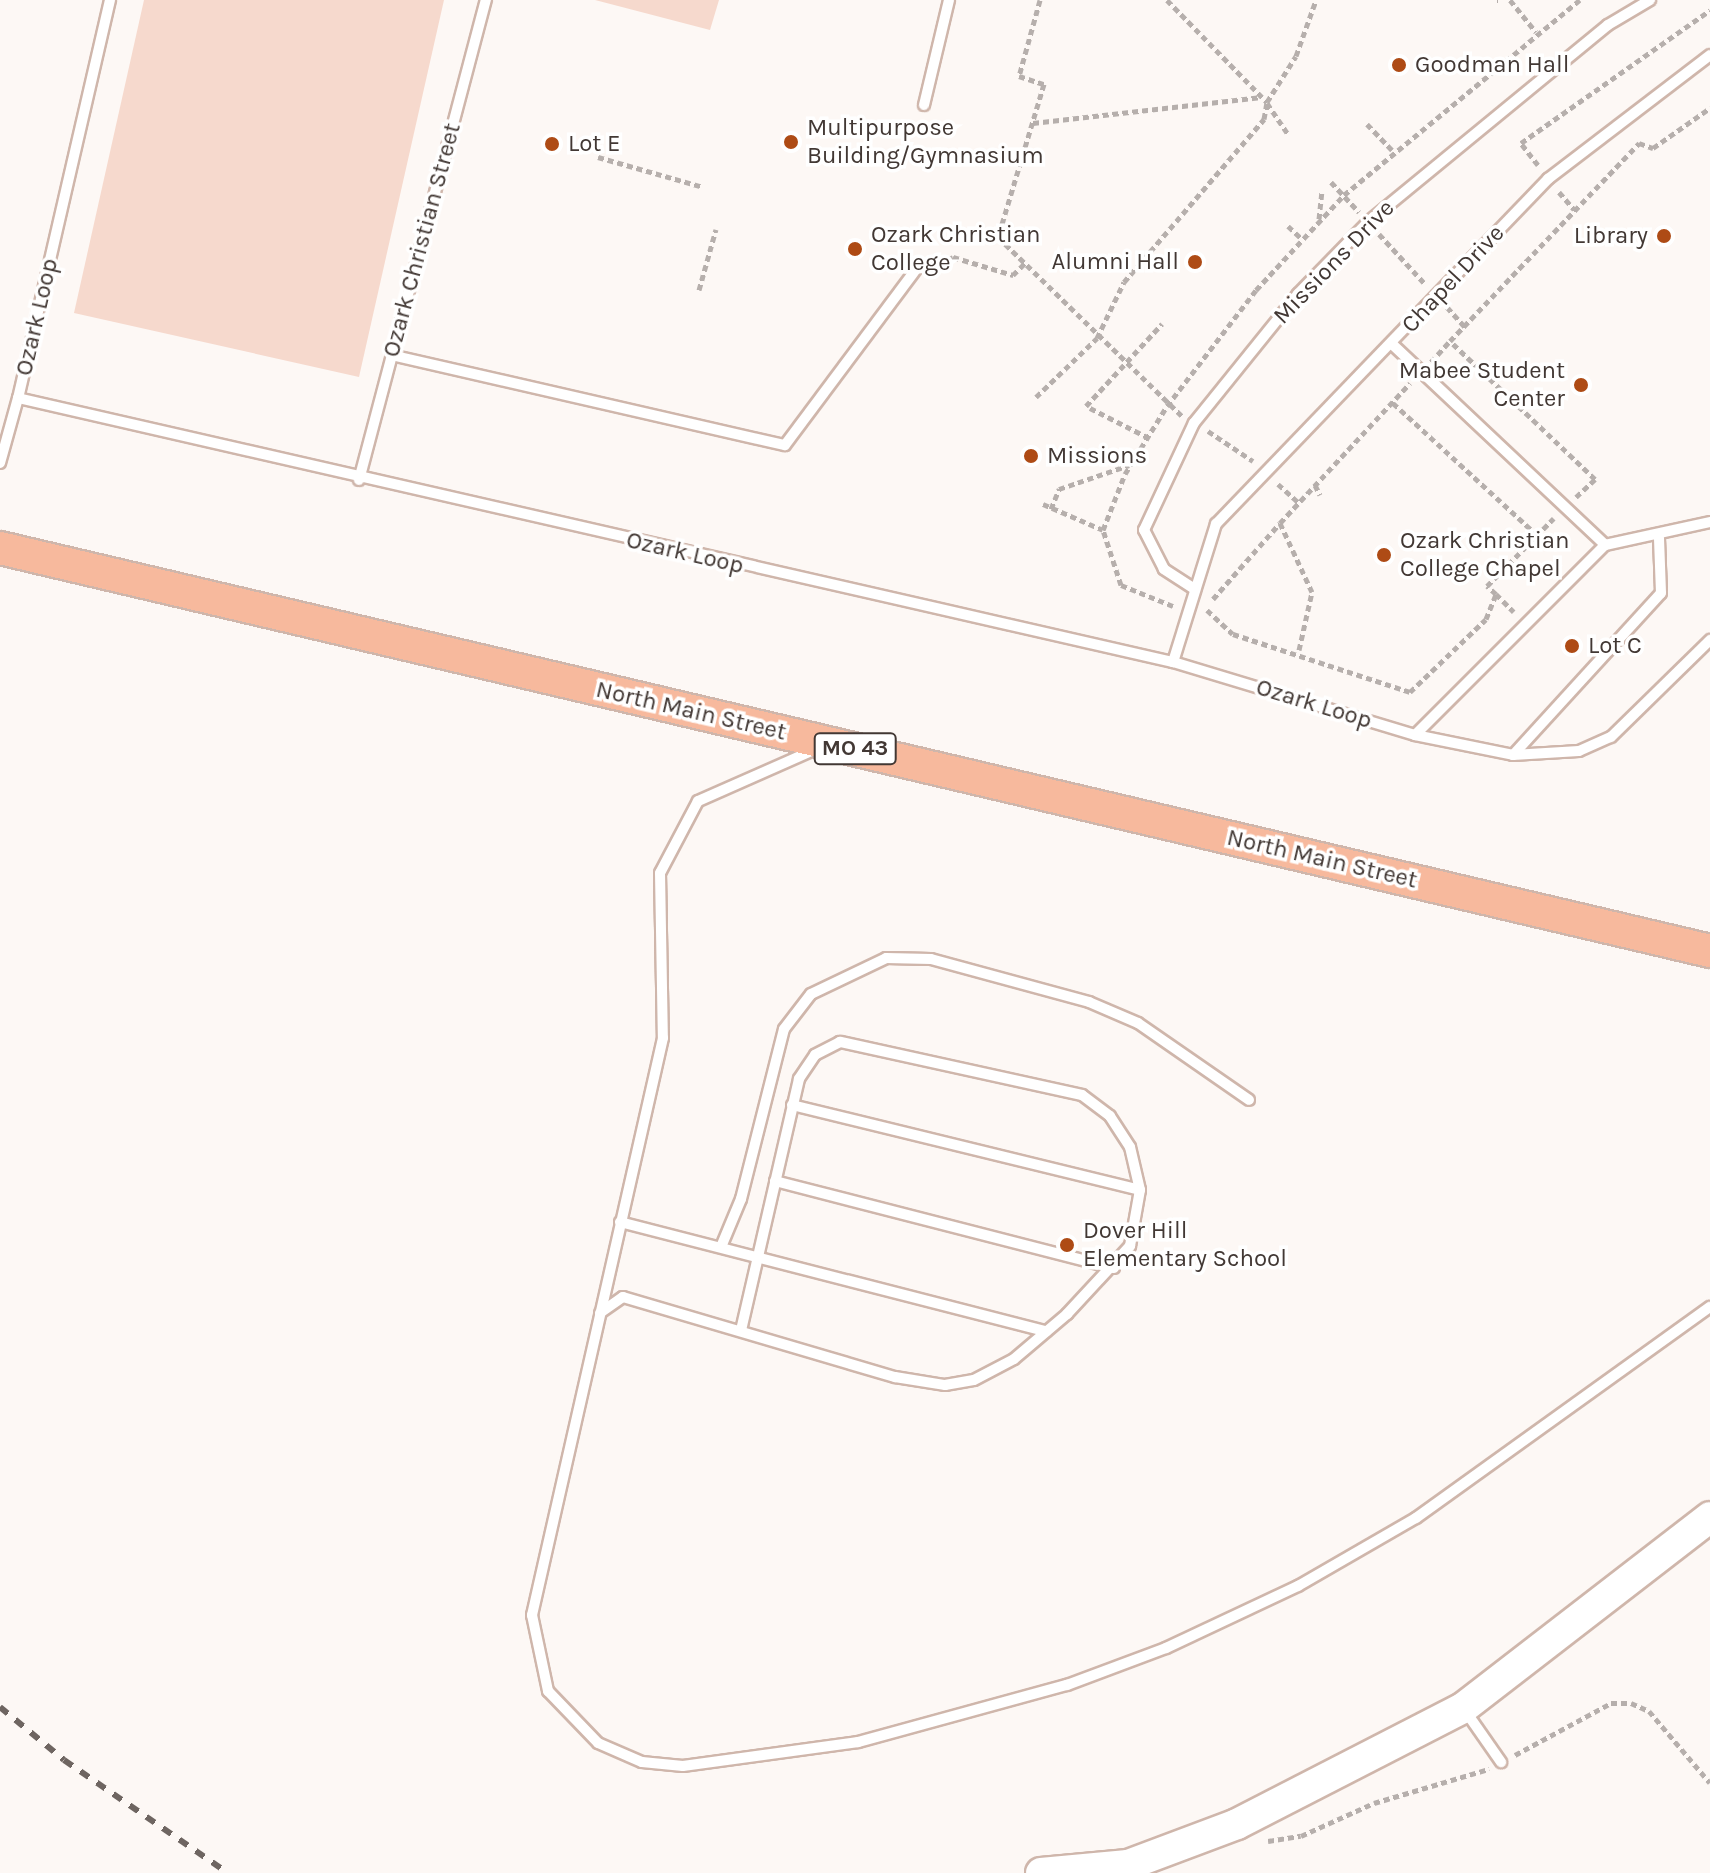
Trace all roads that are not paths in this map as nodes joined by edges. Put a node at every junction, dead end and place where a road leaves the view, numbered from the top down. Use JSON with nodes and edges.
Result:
{"nodes":[{"id":1,"x":110,"y":0,"type":"edge"},
{"id":2,"x":486,"y":0,"type":"edge"},
{"id":3,"x":949,"y":0,"type":"edge"},
{"id":4,"x":1650,"y":0,"type":"edge"},
{"id":5,"x":1710,"y":55,"type":"edge"},
{"id":6,"x":924,"y":105,"type":"dead end"},
{"id":7,"x":916,"y":269,"type":"road end"},
{"id":8,"x":1392,"y":344,"type":"junction"},
{"id":9,"x":391,"y":355,"type":"junction"},
{"id":10,"x":18,"y":398,"type":"junction"},
{"id":11,"x":0,"y":463,"type":"edge"},
{"id":12,"x":359,"y":480,"type":"junction"},
{"id":13,"x":1710,"y":522,"type":"edge"},
{"id":14,"x":1659,"y":538,"type":"junction"},
{"id":15,"x":1605,"y":545,"type":"junction"},
{"id":16,"x":0,"y":548,"type":"edge"},
{"id":17,"x":1193,"y":588,"type":"junction"},
{"id":18,"x":1710,"y":640,"type":"edge"},
{"id":19,"x":1173,"y":662,"type":"junction"},
{"id":20,"x":1415,"y":735,"type":"junction"},
{"id":21,"x":831,"y":744,"type":"junction"},
{"id":22,"x":1513,"y":755,"type":"junction"},
{"id":23,"x":1710,"y":951,"type":"edge"},
{"id":24,"x":1249,"y":1100,"type":"dead end"},
{"id":25,"x":792,"y":1105,"type":"junction"},
{"id":26,"x":775,"y":1181,"type":"junction"},
{"id":27,"x":1140,"y":1190,"type":"junction"},
{"id":28,"x":620,"y":1222,"type":"junction"},
{"id":29,"x":721,"y":1247,"type":"junction"},
{"id":30,"x":758,"y":1256,"type":"junction"},
{"id":31,"x":1114,"y":1268,"type":"junction"},
{"id":32,"x":1710,"y":1307,"type":"edge"},
{"id":33,"x":600,"y":1313,"type":"junction"},
{"id":34,"x":741,"y":1330,"type":"junction"},
{"id":35,"x":1046,"y":1331,"type":"junction"},
{"id":36,"x":1710,"y":1517,"type":"edge"},
{"id":37,"x":1463,"y":1708,"type":"junction"},
{"id":38,"x":1501,"y":1762,"type":"road end"},
{"id":39,"x":1041,"y":1873,"type":"edge"}],
"edges":[{"from":1,"to":10,"type":"lane","name":"Ozark Loop"},
{"from":2,"to":9,"type":"lane","name":"Ozark Christian Street"},
{"from":3,"to":6,"type":"lane"},
{"from":4,"to":17,"type":"lane","name":"Missions Drive"},
{"from":5,"to":8,"type":"lane","name":"Chapel Drive"},
{"from":7,"to":9,"type":"lane"},
{"from":8,"to":15,"type":"lane"},
{"from":8,"to":17,"type":"lane","name":"Chapel Drive"},
{"from":9,"to":12,"type":"lane","name":"Ozark Christian Street"},
{"from":10,"to":11,"type":"lane"},
{"from":10,"to":12,"type":"lane","name":"Ozark Loop"},
{"from":12,"to":19,"type":"lane","name":"Ozark Loop"},
{"from":13,"to":14,"type":"lane"},
{"from":14,"to":15,"type":"lane"},
{"from":14,"to":22,"type":"lane"},
{"from":15,"to":20,"type":"lane"},
{"from":16,"to":21,"type":"main road","name":"North Main Street","number":"MO 43"},
{"from":17,"to":19,"type":"lane","name":"Chapel Drive"},
{"from":18,"to":22,"type":"lane","name":"Ozark Loop"},
{"from":19,"to":20,"type":"lane","name":"Ozark Loop"},
{"from":20,"to":22,"type":"lane","name":"Ozark Loop"},
{"from":21,"to":23,"type":"main road","name":"North Main Street","number":"MO 43"},
{"from":21,"to":28,"type":"lane"},
{"from":24,"to":29,"type":"lane"},
{"from":25,"to":26,"type":"lane"},
{"from":25,"to":27,"type":"lane"},
{"from":25,"to":27,"type":"lane"},
{"from":26,"to":30,"type":"lane"},
{"from":26,"to":31,"type":"lane"},
{"from":27,"to":31,"type":"lane"},
{"from":28,"to":29,"type":"lane"},
{"from":28,"to":33,"type":"lane"},
{"from":29,"to":30,"type":"lane"},
{"from":30,"to":34,"type":"lane"},
{"from":30,"to":35,"type":"lane"},
{"from":31,"to":35,"type":"lane"},
{"from":32,"to":33,"type":"lane"},
{"from":33,"to":34,"type":"lane"},
{"from":34,"to":35,"type":"lane"},
{"from":36,"to":37,"type":"street"},
{"from":37,"to":38,"type":"lane"},
{"from":37,"to":39,"type":"street"}]}
